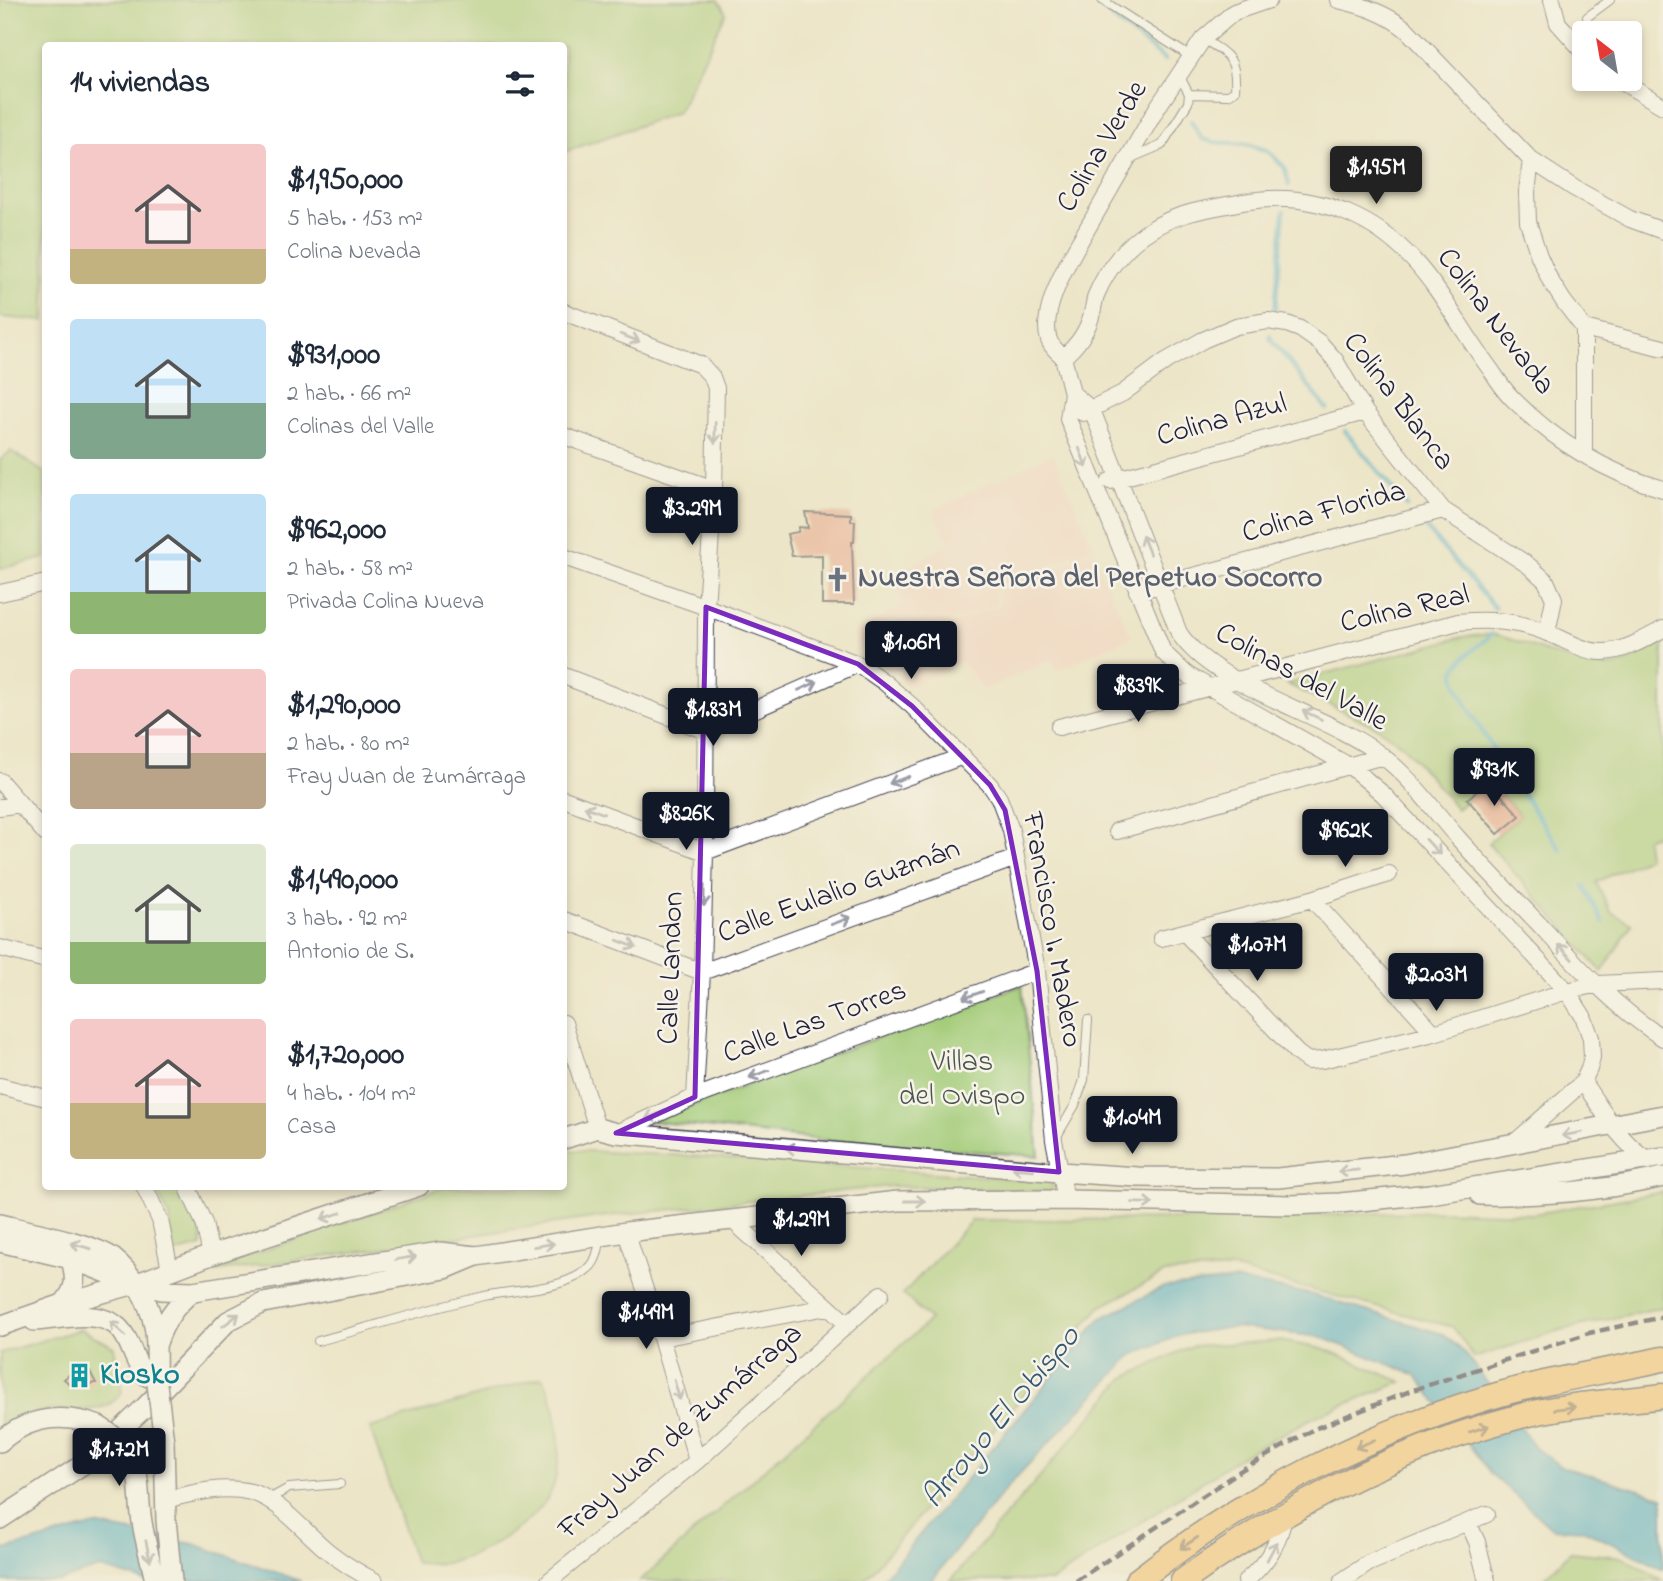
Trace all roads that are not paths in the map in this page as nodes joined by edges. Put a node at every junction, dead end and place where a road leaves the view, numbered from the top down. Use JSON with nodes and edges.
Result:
{"nodes":[{"id":1,"x":1102,"y":0,"type":"edge"},
{"id":2,"x":1269,"y":0,"type":"edge"},
{"id":3,"x":1338,"y":0,"type":"edge"},
{"id":4,"x":1552,"y":0,"type":"edge"},
{"id":5,"x":1610,"y":0,"type":"edge"},
{"id":6,"x":1375,"y":5,"type":"edge"},
{"id":7,"x":1587,"y":17,"type":"dead end"},
{"id":8,"x":1203,"y":38,"type":"junction"},
{"id":9,"x":1572,"y":41,"type":"edge"},
{"id":10,"x":1191,"y":57,"type":"junction"},
{"id":11,"x":1179,"y":75,"type":"junction"},
{"id":12,"x":1637,"y":91,"type":"edge"},
{"id":13,"x":1189,"y":94,"type":"junction"},
{"id":14,"x":1663,"y":106,"type":"edge"},
{"id":15,"x":1531,"y":160,"type":"junction"},
{"id":16,"x":1126,"y":161,"type":"junction"},
{"id":17,"x":1663,"y":231,"type":"edge"},
{"id":18,"x":567,"y":312,"type":"edge"},
{"id":19,"x":1584,"y":328,"type":"junction"},
{"id":20,"x":1663,"y":348,"type":"edge"},
{"id":21,"x":1063,"y":357,"type":"junction"},
{"id":22,"x":1072,"y":393,"type":"junction"},
{"id":23,"x":1092,"y":410,"type":"junction"},
{"id":24,"x":1365,"y":412,"type":"junction"},
{"id":25,"x":1068,"y":419,"type":"junction"},
{"id":26,"x":567,"y":437,"type":"edge"},
{"id":27,"x":1584,"y":455,"type":"junction"},
{"id":28,"x":1118,"y":478,"type":"junction"},
{"id":29,"x":1094,"y":485,"type":"junction"},
{"id":30,"x":714,"y":489,"type":"junction"},
{"id":31,"x":1663,"y":489,"type":"edge"},
{"id":32,"x":1443,"y":510,"type":"junction"},
{"id":33,"x":567,"y":558,"type":"edge"},
{"id":34,"x":42,"y":584,"type":"edge"},
{"id":35,"x":1162,"y":585,"type":"junction"},
{"id":36,"x":1138,"y":591,"type":"junction"},
{"id":37,"x":0,"y":593,"type":"edge"},
{"id":38,"x":706,"y":607,"type":"junction"},
{"id":39,"x":1663,"y":629,"type":"edge"},
{"id":40,"x":1547,"y":633,"type":"junction"},
{"id":41,"x":858,"y":664,"type":"junction"},
{"id":42,"x":567,"y":677,"type":"edge"},
{"id":43,"x":1236,"y":680,"type":"junction"},
{"id":44,"x":1207,"y":687,"type":"junction"},
{"id":45,"x":1059,"y":727,"type":"dead end"},
{"id":46,"x":706,"y":731,"type":"junction"},
{"id":47,"x":963,"y":756,"type":"junction"},
{"id":48,"x":1383,"y":756,"type":"junction"},
{"id":49,"x":1351,"y":766,"type":"junction"},
{"id":50,"x":0,"y":781,"type":"edge"},
{"id":51,"x":567,"y":800,"type":"edge"},
{"id":52,"x":19,"y":804,"type":"junction"},
{"id":53,"x":0,"y":807,"type":"edge"},
{"id":54,"x":42,"y":830,"type":"edge"},
{"id":55,"x":1117,"y":831,"type":"dead end"},
{"id":56,"x":705,"y":852,"type":"junction"},
{"id":57,"x":1016,"y":859,"type":"junction"},
{"id":58,"x":1389,"y":874,"type":"dead end"},
{"id":59,"x":1312,"y":899,"type":"junction"},
{"id":60,"x":567,"y":920,"type":"edge"},
{"id":61,"x":1185,"y":933,"type":"junction"},
{"id":62,"x":1161,"y":938,"type":"dead end"},
{"id":63,"x":0,"y":948,"type":"edge"},
{"id":64,"x":42,"y":959,"type":"edge"},
{"id":65,"x":1037,"y":971,"type":"junction"},
{"id":66,"x":702,"y":972,"type":"junction"},
{"id":67,"x":1663,"y":981,"type":"edge"},
{"id":68,"x":1598,"y":984,"type":"junction"},
{"id":69,"x":1567,"y":991,"type":"junction"},
{"id":70,"x":1088,"y":1020,"type":"dead end"},
{"id":71,"x":567,"y":1031,"type":"edge"},
{"id":72,"x":1434,"y":1033,"type":"junction"},
{"id":73,"x":1663,"y":1038,"type":"edge"},
{"id":74,"x":1583,"y":1082,"type":"junction"},
{"id":75,"x":0,"y":1086,"type":"edge"},
{"id":76,"x":42,"y":1097,"type":"edge"},
{"id":77,"x":695,"y":1097,"type":"junction"},
{"id":78,"x":1663,"y":1115,"type":"edge"},
{"id":79,"x":1612,"y":1126,"type":"junction"},
{"id":80,"x":606,"y":1130,"type":"junction"},
{"id":81,"x":567,"y":1138,"type":"edge"},
{"id":82,"x":1054,"y":1140,"type":"junction"},
{"id":83,"x":1513,"y":1144,"type":"junction"},
{"id":84,"x":1656,"y":1158,"type":"edge"},
{"id":85,"x":1059,"y":1172,"type":"junction"},
{"id":86,"x":1663,"y":1177,"type":"edge"},
{"id":87,"x":146,"y":1190,"type":"edge"},
{"id":88,"x":189,"y":1190,"type":"edge"},
{"id":89,"x":407,"y":1190,"type":"edge"},
{"id":90,"x":1430,"y":1194,"type":"junction"},
{"id":91,"x":1066,"y":1200,"type":"junction"},
{"id":92,"x":731,"y":1219,"type":"junction"},
{"id":93,"x":0,"y":1224,"type":"edge"},
{"id":94,"x":626,"y":1232,"type":"junction"},
{"id":95,"x":601,"y":1236,"type":"junction"},
{"id":96,"x":0,"y":1242,"type":"edge"},
{"id":97,"x":211,"y":1255,"type":"junction"},
{"id":98,"x":476,"y":1256,"type":"junction"},
{"id":99,"x":71,"y":1259,"type":"junction"},
{"id":100,"x":170,"y":1270,"type":"junction"},
{"id":101,"x":135,"y":1284,"type":"junction"},
{"id":102,"x":193,"y":1291,"type":"junction"},
{"id":103,"x":881,"y":1294,"type":"dead end"},
{"id":104,"x":63,"y":1304,"type":"junction"},
{"id":105,"x":827,"y":1307,"type":"junction"},
{"id":106,"x":7,"y":1324,"type":"edge"},
{"id":107,"x":847,"y":1324,"type":"junction"},
{"id":108,"x":661,"y":1338,"type":"junction"},
{"id":109,"x":318,"y":1341,"type":"dead end"},
{"id":110,"x":157,"y":1344,"type":"junction"},
{"id":111,"x":1663,"y":1359,"type":"edge"},
{"id":112,"x":1588,"y":1376,"type":"junction"},
{"id":113,"x":1663,"y":1376,"type":"edge"},
{"id":114,"x":157,"y":1382,"type":"junction"},
{"id":115,"x":1663,"y":1396,"type":"edge"},
{"id":116,"x":1609,"y":1404,"type":"junction"},
{"id":117,"x":1663,"y":1409,"type":"edge"},
{"id":118,"x":0,"y":1442,"type":"edge"},
{"id":119,"x":697,"y":1461,"type":"junction"},
{"id":120,"x":340,"y":1484,"type":"dead end"},
{"id":121,"x":269,"y":1499,"type":"junction"},
{"id":122,"x":165,"y":1500,"type":"junction"},
{"id":123,"x":1284,"y":1514,"type":"junction"},
{"id":124,"x":1487,"y":1514,"type":"dead end"},
{"id":125,"x":0,"y":1519,"type":"edge"},
{"id":126,"x":1468,"y":1522,"type":"junction"},
{"id":127,"x":155,"y":1581,"type":"edge"},
{"id":128,"x":172,"y":1581,"type":"edge"},
{"id":129,"x":375,"y":1581,"type":"edge"},
{"id":130,"x":549,"y":1581,"type":"edge"},
{"id":131,"x":1137,"y":1581,"type":"edge"},
{"id":132,"x":1183,"y":1581,"type":"edge"},
{"id":133,"x":1246,"y":1581,"type":"edge"},
{"id":134,"x":1342,"y":1581,"type":"edge"},
{"id":135,"x":1488,"y":1581,"type":"edge"}],
"edges":[{"from":1,"to":10,"type":"lane"},
{"from":2,"to":8,"type":"street","name":"Colina Verde"},
{"from":3,"to":6,"type":"street"},
{"from":4,"to":9,"type":"street"},
{"from":5,"to":7,"type":"lane"},
{"from":6,"to":15,"type":"street"},
{"from":8,"to":10,"type":"street","name":"Colina Verde"},
{"from":8,"to":13,"type":"lane"},
{"from":10,"to":11,"type":"street","name":"Colina Verde"},
{"from":11,"to":13,"type":"lane"},
{"from":11,"to":16,"type":"street","name":"Colina Verde"},
{"from":12,"to":14,"type":"street"},
{"from":13,"to":16,"type":"lane"},
{"from":15,"to":17,"type":"street"},
{"from":15,"to":19,"type":"street"},
{"from":16,"to":21,"type":"street","name":"Colina Verde"},
{"from":18,"to":30,"type":"street","name":"Calle Landon","one_way":true},
{"from":19,"to":20,"type":"street"},
{"from":19,"to":27,"type":"street"},
{"from":21,"to":22,"type":"street","name":"Colina Verde"},
{"from":21,"to":27,"type":"street","name":"Colina Nevada"},
{"from":22,"to":23,"type":"street","name":"Colinas del Valle"},
{"from":22,"to":25,"type":"street"},
{"from":23,"to":24,"type":"street","name":"Colina Blanca"},
{"from":23,"to":25,"type":"street","name":"Colina Blanca"},
{"from":23,"to":28,"type":"street","name":"Colinas del Valle"},
{"from":24,"to":28,"type":"street","name":"Colina Azul"},
{"from":24,"to":32,"type":"street","name":"Colina Blanca"},
{"from":25,"to":29,"type":"street","name":"Colinas del Valle","one_way":true},
{"from":26,"to":30,"type":"street"},
{"from":27,"to":31,"type":"street","name":"Colina Nevada"},
{"from":28,"to":29,"type":"street","name":"Colina Azul"},
{"from":35,"to":28,"type":"street","name":"Colinas del Valle","one_way":true},
{"from":29,"to":36,"type":"street","name":"Colinas del Valle"},
{"from":30,"to":38,"type":"street","name":"Calle Landon"},
{"from":32,"to":35,"type":"street","name":"Colina Florida"},
{"from":32,"to":40,"type":"street","name":"Colina Blanca"},
{"from":33,"to":38,"type":"street","name":"Francisco I. Madero"},
{"from":34,"to":37,"type":"street"},
{"from":35,"to":36,"type":"street","name":"Colina Florida"},
{"from":35,"to":43,"type":"street","name":"Colinas del Valle"},
{"from":36,"to":44,"type":"street","name":"Colinas del Valle"},
{"from":38,"to":41,"type":"street","name":"Francisco I. Madero"},
{"from":38,"to":46,"type":"street","name":"Calle Landon"},
{"from":39,"to":40,"type":"street","name":"Colina Real"},
{"from":40,"to":43,"type":"street","name":"Colina Real"},
{"from":46,"to":41,"type":"street","one_way":true},
{"from":41,"to":47,"type":"street","name":"Francisco I. Madero"},
{"from":42,"to":46,"type":"street"},
{"from":43,"to":44,"type":"street","name":"Colina Real"},
{"from":48,"to":43,"type":"street","name":"Colinas del Valle","one_way":true},
{"from":44,"to":45,"type":"street","name":"Colina Real"},
{"from":44,"to":49,"type":"street","name":"Colinas del Valle"},
{"from":46,"to":56,"type":"street","name":"Calle Landon"},
{"from":47,"to":56,"type":"street","one_way":true},
{"from":47,"to":57,"type":"street","name":"Francisco I. Madero"},
{"from":48,"to":49,"type":"street"},
{"from":68,"to":48,"type":"street","name":"Colinas del Valle","one_way":true},
{"from":49,"to":55,"type":"street"},
{"from":49,"to":69,"type":"street","name":"Colinas del Valle","one_way":true},
{"from":50,"to":52,"type":"street"},
{"from":56,"to":51,"type":"street","one_way":true},
{"from":52,"to":53,"type":"street"},
{"from":52,"to":54,"type":"street"},
{"from":56,"to":66,"type":"street","name":"Calle Landon","one_way":true},
{"from":57,"to":65,"type":"street","name":"Francisco I. Madero"},
{"from":66,"to":57,"type":"street","name":"Calle Eulalio Guzmán","one_way":true},
{"from":58,"to":59,"type":"street"},
{"from":59,"to":61,"type":"street"},
{"from":59,"to":72,"type":"street"},
{"from":60,"to":66,"type":"street","name":"Calle Eulalio Guzmán","one_way":true},
{"from":61,"to":62,"type":"street"},
{"from":61,"to":72,"type":"street"},
{"from":63,"to":64,"type":"street"},
{"from":65,"to":77,"type":"street","name":"Calle Las Torres","one_way":true},
{"from":65,"to":82,"type":"street","name":"Francisco I. Madero"},
{"from":66,"to":77,"type":"street","name":"Calle Landon"},
{"from":67,"to":68,"type":"street"},
{"from":68,"to":69,"type":"street"},
{"from":68,"to":73,"type":"street","name":"Colinas del Valle"},
{"from":69,"to":72,"type":"street"},
{"from":69,"to":74,"type":"street","name":"Colinas del Valle"},
{"from":70,"to":82,"type":"lane"},
{"from":71,"to":80,"type":"street"},
{"from":74,"to":79,"type":"street"},
{"from":74,"to":83,"type":"street"},
{"from":75,"to":76,"type":"street"},
{"from":77,"to":80,"type":"street","name":"Calle Las Torres","one_way":true},
{"from":78,"to":79,"type":"street"},
{"from":79,"to":83,"type":"street","one_way":true},
{"from":79,"to":84,"type":"street"},
{"from":80,"to":81,"type":"street"},
{"from":85,"to":80,"type":"street","one_way":true},
{"from":82,"to":85,"type":"street","name":"Francisco I. Madero"},
{"from":83,"to":85,"type":"street","one_way":true},
{"from":84,"to":90,"type":"street"},
{"from":85,"to":91,"type":"street","name":"Francisco I. Madero"},
{"from":86,"to":90,"type":"street"},
{"from":87,"to":100,"type":"street"},
{"from":88,"to":97,"type":"street"},
{"from":89,"to":97,"type":"street","one_way":true},
{"from":91,"to":90,"type":"street","one_way":true},
{"from":92,"to":91,"type":"street","one_way":true},
{"from":92,"to":94,"type":"street"},
{"from":92,"to":105,"type":"street","name":"Fray Juan de Zumárraga"},
{"from":101,"to":93,"type":"street","one_way":true},
{"from":94,"to":95,"type":"street"},
{"from":94,"to":108,"type":"street"},
{"from":98,"to":95,"type":"street","one_way":true},
{"from":95,"to":109,"type":"lane"},
{"from":96,"to":99,"type":"street"},
{"from":97,"to":100,"type":"street"},
{"from":102,"to":98,"type":"street","one_way":true},
{"from":125,"to":98,"type":"street","one_way":true},
{"from":99,"to":101,"type":"street"},
{"from":99,"to":104,"type":"street"},
{"from":100,"to":101,"type":"street"},
{"from":101,"to":102,"type":"street"},
{"from":101,"to":104,"type":"street"},
{"from":101,"to":110,"type":"street"},
{"from":102,"to":110,"type":"street"},
{"from":103,"to":107,"type":"street","name":"Fray Juan de Zumárraga"},
{"from":104,"to":106,"type":"street"},
{"from":105,"to":107,"type":"street","name":"Fray Juan de Zumárraga"},
{"from":105,"to":108,"type":"street","name":"Fray Juan de Zumárraga"},
{"from":114,"to":106,"type":"street","one_way":true},
{"from":107,"to":119,"type":"street","name":"Fray Juan de Zumárraga"},
{"from":108,"to":119,"type":"street","one_way":true},
{"from":110,"to":114,"type":"street"},
{"from":111,"to":112,"type":"main road"},
{"from":112,"to":113,"type":"main road"},
{"from":112,"to":131,"type":"main road","one_way":true},
{"from":114,"to":122,"type":"street","bridge":true},
{"from":115,"to":116,"type":"main road"},
{"from":116,"to":117,"type":"main road"},
{"from":123,"to":116,"type":"main road","one_way":true},
{"from":118,"to":127,"type":"street","one_way":true,"bridge":true},
{"from":119,"to":130,"type":"street","name":"Fray Juan de Zumárraga"},
{"from":120,"to":121,"type":"lane"},
{"from":121,"to":122,"type":"street"},
{"from":121,"to":129,"type":"street"},
{"from":122,"to":128,"type":"street"},
{"from":123,"to":132,"type":"main road"},
{"from":133,"to":123,"type":"street","one_way":true},
{"from":124,"to":126,"type":"street"},
{"from":126,"to":134,"type":"street"},
{"from":126,"to":135,"type":"street"}]}
